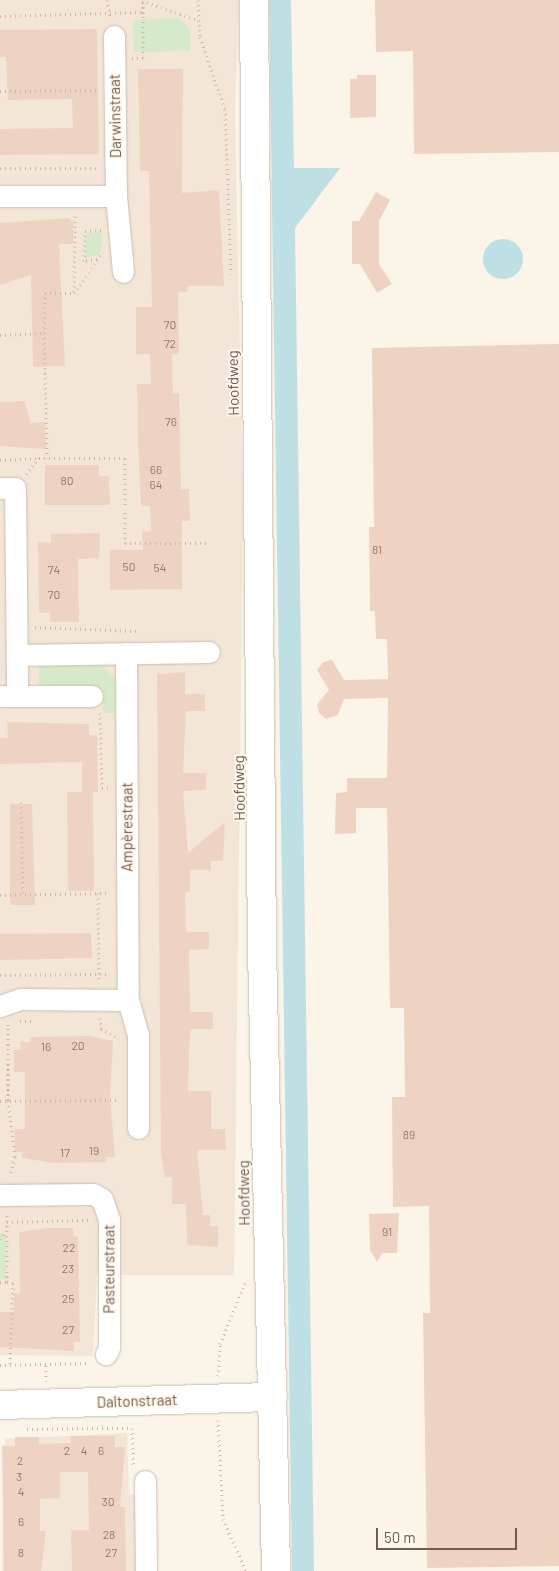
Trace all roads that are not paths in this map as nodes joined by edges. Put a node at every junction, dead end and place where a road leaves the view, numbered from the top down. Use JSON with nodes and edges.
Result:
{"nodes":[{"id":1,"x":237,"y":0,"type":"edge"},
{"id":2,"x":254,"y":0,"type":"edge"},
{"id":3,"x":114,"y":36,"type":"dead end"},
{"id":4,"x":0,"y":196,"type":"edge"},
{"id":5,"x":108,"y":196,"type":"junction"},
{"id":6,"x":253,"y":259,"type":"junction"},
{"id":7,"x":124,"y":272,"type":"dead end"},
{"id":8,"x":8,"y":488,"type":"edge"},
{"id":9,"x":209,"y":652,"type":"dead end"},
{"id":10,"x":126,"y":653,"type":"junction"},
{"id":11,"x":17,"y":655,"type":"junction"},
{"id":12,"x":8,"y":696,"type":"edge"},
{"id":13,"x":92,"y":696,"type":"road end"},
{"id":14,"x":128,"y":1000,"type":"junction"},
{"id":15,"x":4,"y":1005,"type":"edge"},
{"id":16,"x":138,"y":1128,"type":"dead end"},
{"id":17,"x":4,"y":1195,"type":"edge"},
{"id":18,"x":101,"y":1358,"type":"road end"},
{"id":19,"x":265,"y":1398,"type":"junction"},
{"id":20,"x":0,"y":1404,"type":"edge"},
{"id":21,"x":145,"y":1481,"type":"road end"},
{"id":22,"x":146,"y":1571,"type":"edge"},
{"id":23,"x":259,"y":1571,"type":"edge"},
{"id":24,"x":276,"y":1571,"type":"edge"}],
"edges":[{"from":1,"to":6,"type":"main road","name":"Hoofdweg"},
{"from":2,"to":6,"type":"main road","name":"Hoofdweg"},
{"from":3,"to":5,"type":"street","name":"Darwinstraat"},
{"from":4,"to":5,"type":"street"},
{"from":5,"to":7,"type":"street","name":"Darwinstraat"},
{"from":6,"to":19,"type":"main road","name":"Hoofdweg"},
{"from":8,"to":11,"type":"street"},
{"from":9,"to":10,"type":"street"},
{"from":10,"to":11,"type":"street"},
{"from":10,"to":14,"type":"street","name":"Ampèrestraat"},
{"from":11,"to":12,"type":"street"},
{"from":12,"to":13,"type":"street"},
{"from":14,"to":15,"type":"street"},
{"from":14,"to":16,"type":"street","name":"Ampèrestraat"},
{"from":17,"to":18,"type":"street","name":"Pasteurstraat"},
{"from":19,"to":20,"type":"main road","name":"Daltonstraat"},
{"from":19,"to":23,"type":"main road","name":"Hoofdweg"},
{"from":19,"to":24,"type":"main road","name":"Hoofdweg"},
{"from":21,"to":22,"type":"street"}]}
